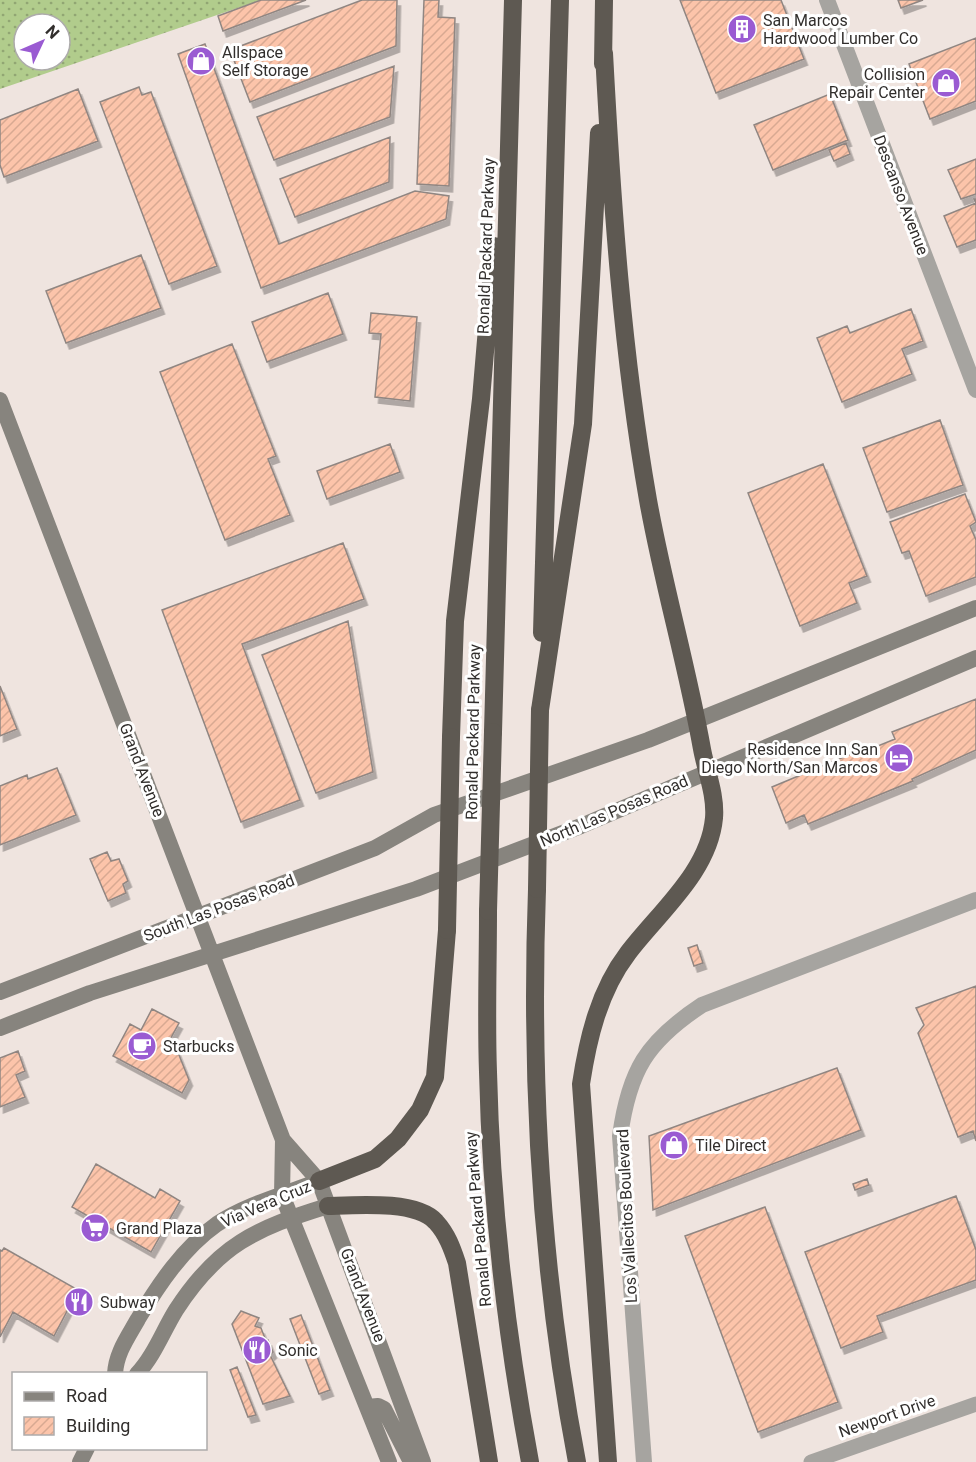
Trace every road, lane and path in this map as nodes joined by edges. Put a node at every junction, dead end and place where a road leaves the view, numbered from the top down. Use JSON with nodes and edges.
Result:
{"nodes":[{"id":1,"x":513,"y":0,"type":"edge"},
{"id":2,"x":560,"y":0,"type":"edge"},
{"id":3,"x":604,"y":0,"type":"edge"},
{"id":4,"x":827,"y":0,"type":"edge"},
{"id":5,"x":512,"y":38,"type":"junction"},
{"id":6,"x":604,"y":53,"type":"junction"},
{"id":7,"x":976,"y":390,"type":"edge"},
{"id":8,"x":0,"y":400,"type":"edge"},
{"id":9,"x":976,"y":608,"type":"edge"},
{"id":10,"x":976,"y":658,"type":"edge"},
{"id":11,"x":540,"y":710,"type":"junction"},
{"id":12,"x":697,"y":721,"type":"junction"},
{"id":13,"x":706,"y":772,"type":"junction"},
{"id":14,"x":976,"y":900,"type":"edge"},
{"id":15,"x":198,"y":916,"type":"junction"},
{"id":16,"x":213,"y":954,"type":"junction"},
{"id":17,"x":0,"y":992,"type":"edge"},
{"id":18,"x":0,"y":1028,"type":"edge"},
{"id":19,"x":283,"y":1140,"type":"junction"},
{"id":20,"x":319,"y":1181,"type":"junction"},
{"id":21,"x":282,"y":1195,"type":"junction"},
{"id":22,"x":328,"y":1206,"type":"junction"},
{"id":23,"x":291,"y":1217,"type":"junction"},
{"id":24,"x":115,"y":1372,"type":"edge"},
{"id":25,"x":138,"y":1372,"type":"edge"},
{"id":26,"x":976,"y":1404,"type":"edge"},
{"id":27,"x":367,"y":1407,"type":"junction"},
{"id":28,"x":389,"y":1462,"type":"edge"},
{"id":29,"x":411,"y":1462,"type":"edge"},
{"id":30,"x":423,"y":1462,"type":"edge"},
{"id":31,"x":489,"y":1462,"type":"edge"},
{"id":32,"x":530,"y":1462,"type":"edge"},
{"id":33,"x":577,"y":1462,"type":"edge"},
{"id":34,"x":608,"y":1462,"type":"edge"},
{"id":35,"x":644,"y":1462,"type":"edge"},
{"id":36,"x":811,"y":1462,"type":"edge"}],
"edges":[{"from":1,"to":5,"type":"highway","name":"Ronald Packard Parkway"},
{"from":2,"to":11,"type":"highway"},
{"from":3,"to":6,"type":"highway"},
{"from":4,"to":7,"type":"street","name":"Descanso Avenue"},
{"from":5,"to":20,"type":"highway","bridge":true},
{"from":5,"to":32,"type":"highway","name":"Ronald Packard Parkway","bridge":true},
{"from":6,"to":11,"type":"highway"},
{"from":6,"to":12,"type":"highway"},
{"from":8,"to":15,"type":"main road","name":"Grand Avenue"},
{"from":9,"to":12,"type":"main road"},
{"from":10,"to":13,"type":"main road","name":"North Las Posas Road"},
{"from":11,"to":33,"type":"highway","bridge":true},
{"from":12,"to":13,"type":"highway"},
{"from":12,"to":15,"type":"main road","name":"South Las Posas Road"},
{"from":13,"to":16,"type":"main road","name":"North Las Posas Road"},
{"from":13,"to":34,"type":"highway"},
{"from":14,"to":35,"type":"street","name":"Los Vallecitos Boulevard"},
{"from":15,"to":16,"type":"main road","name":"Grand Avenue"},
{"from":15,"to":17,"type":"main road","name":"South Las Posas Road"},
{"from":16,"to":18,"type":"main road"},
{"from":16,"to":19,"type":"main road","name":"Grand Avenue"},
{"from":19,"to":20,"type":"main road","name":"Grand Avenue"},
{"from":19,"to":21,"type":"main road","name":"Grand Avenue"},
{"from":20,"to":21,"type":"main road","name":"Via Vera Cruz"},
{"from":20,"to":22,"type":"main road","name":"Grand Avenue"},
{"from":21,"to":23,"type":"main road","name":"Grand Avenue"},
{"from":21,"to":24,"type":"main road","name":"Via Vera Cruz"},
{"from":22,"to":23,"type":"main road","name":"Via Vera Cruz"},
{"from":22,"to":30,"type":"main road","name":"Grand Avenue"},
{"from":22,"to":31,"type":"highway"},
{"from":23,"to":25,"type":"main road","name":"Via Vera Cruz"},
{"from":23,"to":27,"type":"main road","name":"Grand Avenue"},
{"from":26,"to":36,"type":"street","name":"Newport Drive"},
{"from":27,"to":28,"type":"main road","name":"Grand Avenue"},
{"from":27,"to":29,"type":"main road"}]}
